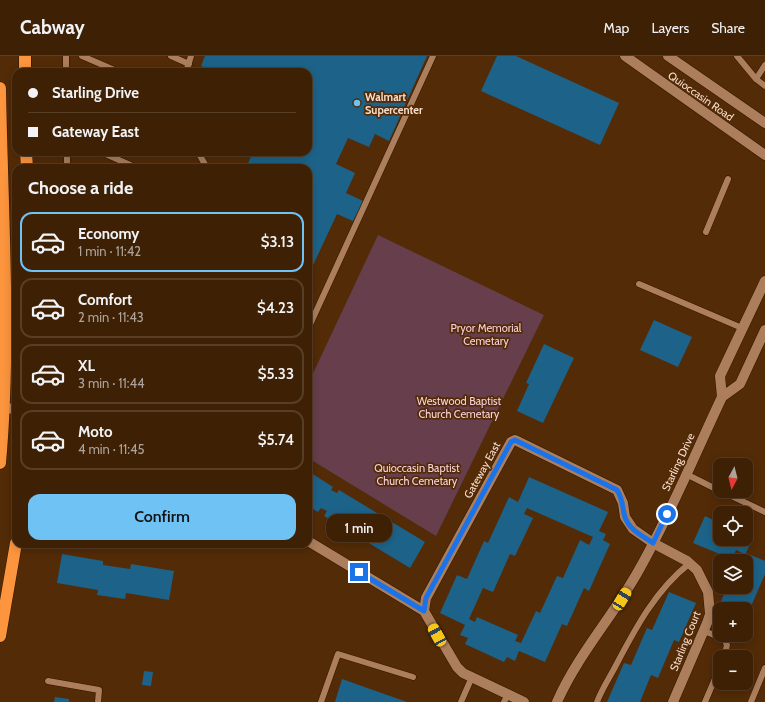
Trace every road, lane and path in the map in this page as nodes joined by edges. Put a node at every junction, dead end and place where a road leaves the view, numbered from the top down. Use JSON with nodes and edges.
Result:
{"nodes":[{"id":1,"x":25,"y":56,"type":"edge"},
{"id":2,"x":66,"y":56,"type":"edge"},
{"id":3,"x":82,"y":56,"type":"edge"},
{"id":4,"x":171,"y":56,"type":"edge"},
{"id":5,"x":191,"y":56,"type":"edge"},
{"id":6,"x":433,"y":56,"type":"edge"},
{"id":7,"x":625,"y":56,"type":"edge"},
{"id":8,"x":668,"y":56,"type":"edge"},
{"id":9,"x":737,"y":56,"type":"edge"},
{"id":10,"x":188,"y":64,"type":"junction"},
{"id":11,"x":765,"y":66,"type":"edge"},
{"id":12,"x":25,"y":68,"type":"edge"},
{"id":13,"x":66,"y":68,"type":"edge"},
{"id":14,"x":110,"y":68,"type":"edge"},
{"id":15,"x":187,"y":68,"type":"edge"},
{"id":16,"x":756,"y":79,"type":"junction"},
{"id":17,"x":765,"y":86,"type":"edge"},
{"id":18,"x":0,"y":88,"type":"edge"},
{"id":19,"x":0,"y":121,"type":"edge"},
{"id":20,"x":765,"y":123,"type":"edge"},
{"id":21,"x":765,"y":155,"type":"edge"},
{"id":22,"x":110,"y":156,"type":"edge"},
{"id":23,"x":128,"y":164,"type":"edge"},
{"id":24,"x":728,"y":179,"type":"dead end"},
{"id":25,"x":706,"y":232,"type":"dead end"},
{"id":26,"x":765,"y":281,"type":"edge"},
{"id":27,"x":639,"y":284,"type":"dead end"},
{"id":28,"x":312,"y":320,"type":"edge"},
{"id":29,"x":742,"y":328,"type":"junction"},
{"id":30,"x":765,"y":330,"type":"edge"},
{"id":31,"x":722,"y":397,"type":"junction"},
{"id":32,"x":4,"y":408,"type":"junction"},
{"id":33,"x":12,"y":409,"type":"edge"},
{"id":34,"x":0,"y":463,"type":"edge"},
{"id":35,"x":686,"y":474,"type":"junction"},
{"id":36,"x":713,"y":488,"type":"edge"},
{"id":37,"x":735,"y":498,"type":"edge"},
{"id":38,"x":765,"y":512,"type":"edge"},
{"id":39,"x":312,"y":543,"type":"edge"},
{"id":40,"x":653,"y":543,"type":"junction"},
{"id":41,"x":15,"y":548,"type":"edge"},
{"id":42,"x":690,"y":563,"type":"junction"},
{"id":43,"x":424,"y":611,"type":"junction"},
{"id":44,"x":704,"y":631,"type":"junction"},
{"id":45,"x":0,"y":636,"type":"edge"},
{"id":46,"x":726,"y":650,"type":"edge"},
{"id":47,"x":765,"y":668,"type":"edge"},
{"id":48,"x":412,"y":677,"type":"dead end"},
{"id":49,"x":472,"y":677,"type":"junction"},
{"id":50,"x":48,"y":681,"type":"dead end"},
{"id":51,"x":713,"y":683,"type":"edge"},
{"id":52,"x":506,"y":698,"type":"edge"},
{"id":53,"x":98,"y":702,"type":"edge"},
{"id":54,"x":321,"y":702,"type":"edge"},
{"id":55,"x":461,"y":702,"type":"edge"},
{"id":56,"x":524,"y":702,"type":"edge"},
{"id":57,"x":557,"y":702,"type":"edge"},
{"id":58,"x":597,"y":702,"type":"edge"},
{"id":59,"x":673,"y":702,"type":"edge"},
{"id":60,"x":705,"y":702,"type":"edge"},
{"id":61,"x":751,"y":702,"type":"edge"}],
"edges":[{"from":1,"to":12,"type":"highway"},
{"from":2,"to":13,"type":"lane"},
{"from":3,"to":14,"type":"lane"},
{"from":4,"to":10,"type":"lane"},
{"from":5,"to":10,"type":"lane"},
{"from":6,"to":28,"type":"lane"},
{"from":7,"to":21,"type":"street","name":"Quioccasin Road"},
{"from":8,"to":20,"type":"street","name":"Quioccasin Road"},
{"from":9,"to":16,"type":"lane"},
{"from":10,"to":15,"type":"lane"},
{"from":11,"to":16,"type":"lane"},
{"from":16,"to":17,"type":"lane"},
{"from":18,"to":19,"type":"highway"},
{"from":19,"to":32,"type":"highway"},
{"from":22,"to":23,"type":"lane"},
{"from":24,"to":25,"type":"lane"},
{"from":26,"to":29,"type":"street"},
{"from":27,"to":29,"type":"lane"},
{"from":29,"to":31,"type":"street"},
{"from":30,"to":31,"type":"street","name":"Starling Drive"},
{"from":31,"to":35,"type":"street","name":"Starling Drive"},
{"from":32,"to":33,"type":"street"},
{"from":32,"to":34,"type":"highway"},
{"from":35,"to":36,"type":"lane"},
{"from":35,"to":40,"type":"street","name":"Starling Drive"},
{"from":37,"to":38,"type":"lane"},
{"from":39,"to":43,"type":"street"},
{"from":40,"to":42,"type":"street","name":"Starling Court"},
{"from":40,"to":43,"type":"street","name":"Gateway East"},
{"from":40,"to":57,"type":"street","name":"Starling Drive"},
{"from":41,"to":45,"type":"highway"},
{"from":42,"to":44,"type":"street","name":"Starling Court"},
{"from":42,"to":58,"type":"lane"},
{"from":43,"to":49,"type":"street"},
{"from":44,"to":46,"type":"lane"},
{"from":44,"to":59,"type":"street","name":"Starling Court"},
{"from":47,"to":61,"type":"lane"},
{"from":48,"to":54,"type":"lane"},
{"from":49,"to":52,"type":"street"},
{"from":49,"to":55,"type":"lane"},
{"from":50,"to":53,"type":"lane"},
{"from":51,"to":60,"type":"lane"},
{"from":52,"to":56,"type":"street"}]}
